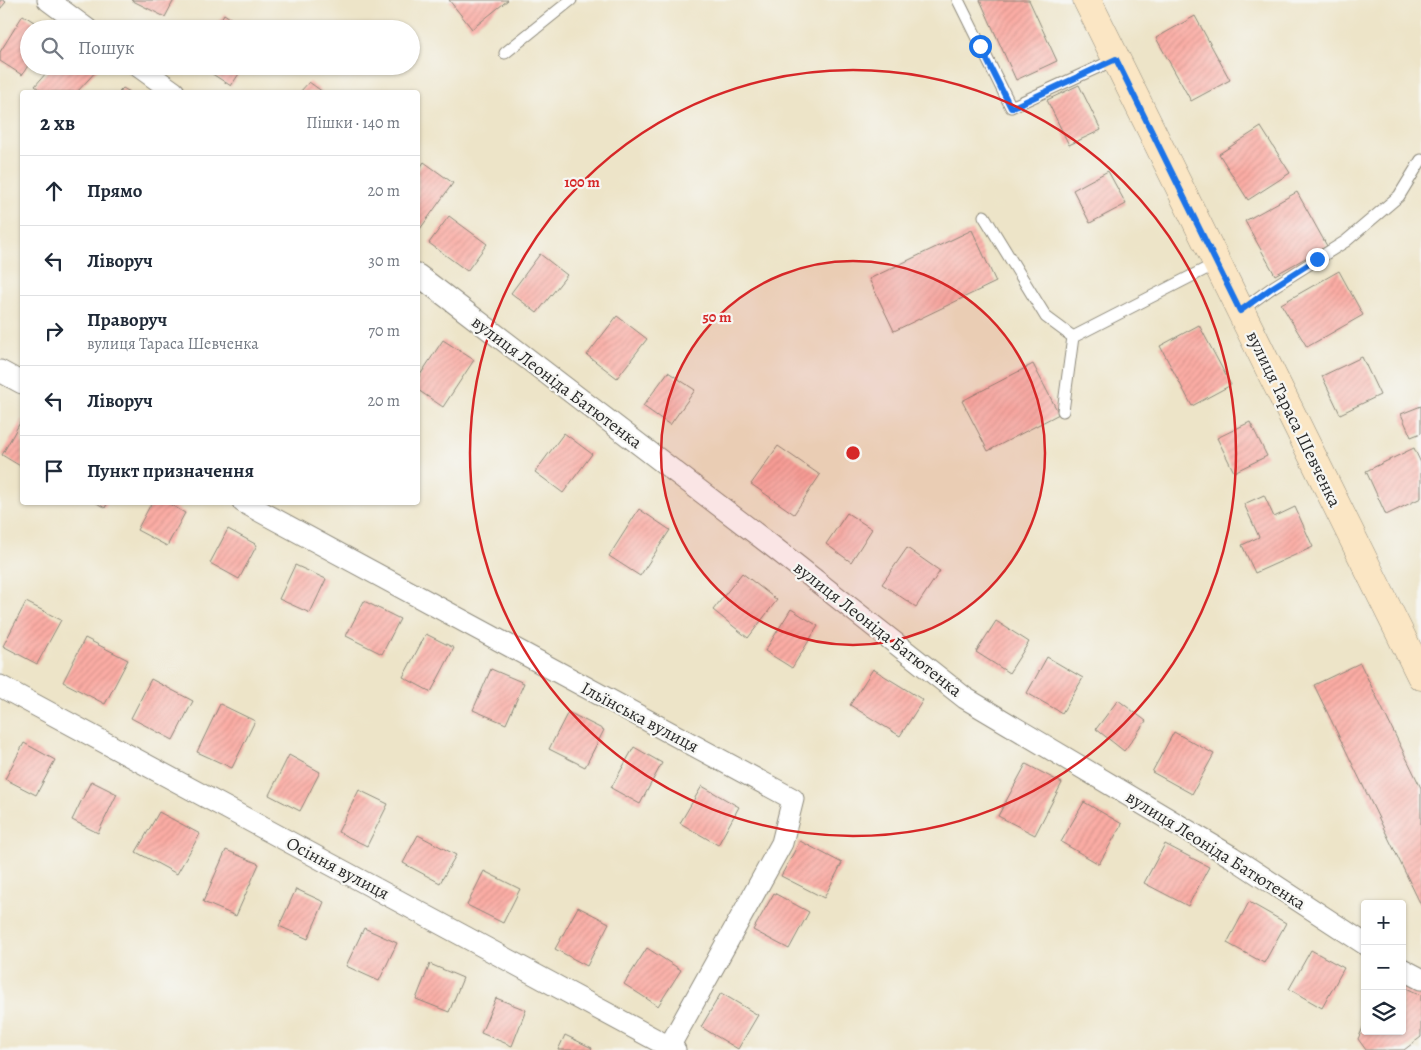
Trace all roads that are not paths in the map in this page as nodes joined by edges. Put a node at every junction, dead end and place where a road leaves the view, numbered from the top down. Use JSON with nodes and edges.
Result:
{"nodes":[{"id":1,"x":48,"y":0,"type":"edge"},
{"id":2,"x":571,"y":0,"type":"edge"},
{"id":3,"x":958,"y":0,"type":"edge"},
{"id":4,"x":1086,"y":0,"type":"edge"},
{"id":5,"x":75,"y":20,"type":"edge"},
{"id":6,"x":505,"y":53,"type":"dead end"},
{"id":7,"x":1116,"y":59,"type":"junction"},
{"id":8,"x":150,"y":75,"type":"edge"},
{"id":9,"x":171,"y":90,"type":"edge"},
{"id":10,"x":1421,"y":160,"type":"edge"},
{"id":11,"x":1421,"y":173,"type":"edge"},
{"id":12,"x":1399,"y":196,"type":"junction"},
{"id":13,"x":984,"y":216,"type":"dead end"},
{"id":14,"x":1216,"y":263,"type":"junction"},
{"id":15,"x":420,"y":278,"type":"edge"},
{"id":16,"x":1240,"y":311,"type":"junction"},
{"id":17,"x":1073,"y":337,"type":"junction"},
{"id":18,"x":0,"y":371,"type":"edge"},
{"id":19,"x":20,"y":383,"type":"edge"},
{"id":20,"x":1063,"y":411,"type":"dead end"},
{"id":21,"x":249,"y":505,"type":"edge"},
{"id":22,"x":1421,"y":676,"type":"edge"},
{"id":23,"x":0,"y":686,"type":"edge"},
{"id":24,"x":1361,"y":941,"type":"edge"},
{"id":25,"x":1406,"y":971,"type":"edge"},
{"id":26,"x":1421,"y":979,"type":"edge"},
{"id":27,"x":672,"y":1048,"type":"edge"}],
"edges":[{"from":1,"to":5,"type":"street"},
{"from":2,"to":6,"type":"lane"},
{"from":3,"to":7,"type":"lane"},
{"from":4,"to":7,"type":"main road","name":"вулиця Тараса Шевченка"},
{"from":7,"to":14,"type":"main road","name":"вулиця Тараса Шевченка"},
{"from":8,"to":9,"type":"street"},
{"from":10,"to":12,"type":"lane"},
{"from":11,"to":12,"type":"lane"},
{"from":12,"to":16,"type":"lane"},
{"from":13,"to":17,"type":"lane"},
{"from":14,"to":16,"type":"main road","name":"вулиця Тараса Шевченка"},
{"from":14,"to":17,"type":"lane"},
{"from":15,"to":24,"type":"street","name":"вулиця Леоніда Батютенка"},
{"from":16,"to":22,"type":"main road","name":"вулиця Тараса Шевченка"},
{"from":17,"to":20,"type":"lane"},
{"from":18,"to":19,"type":"street"},
{"from":21,"to":27,"type":"street","name":"Ільїнська вулиця"},
{"from":23,"to":27,"type":"street","name":"Осіння вулиця"},
{"from":25,"to":26,"type":"street"}]}
